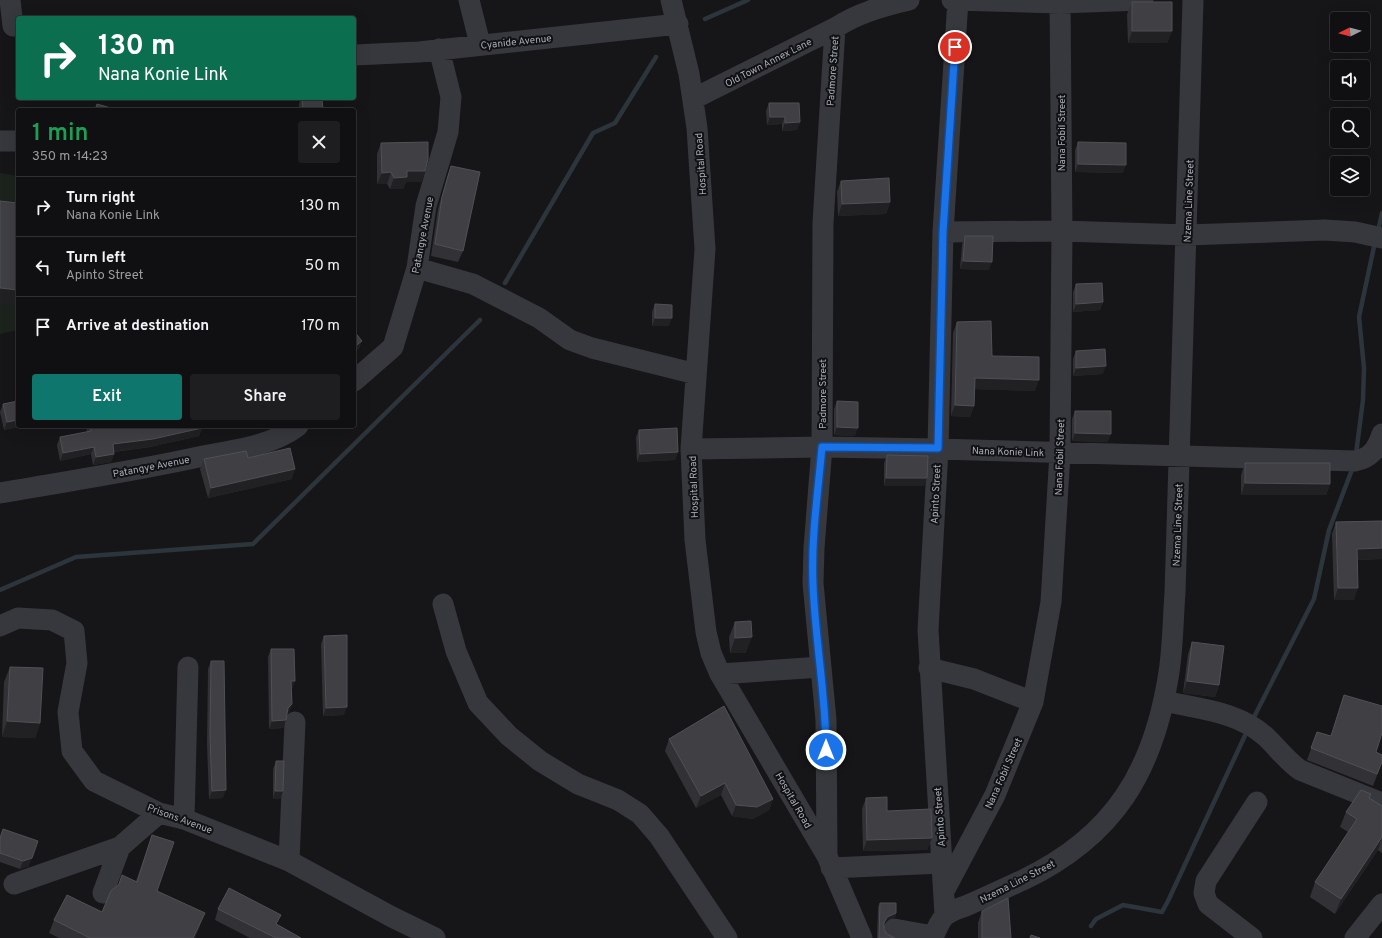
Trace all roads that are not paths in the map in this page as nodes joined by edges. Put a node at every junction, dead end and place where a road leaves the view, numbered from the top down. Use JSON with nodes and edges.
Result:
{"nodes":[{"id":1,"x":10,"y":0,"type":"edge"},
{"id":2,"x":469,"y":0,"type":"edge"},
{"id":3,"x":671,"y":0,"type":"edge"},
{"id":4,"x":909,"y":0,"type":"edge"},
{"id":5,"x":952,"y":0,"type":"edge"},
{"id":6,"x":958,"y":0,"type":"edge"},
{"id":7,"x":1142,"y":0,"type":"edge"},
{"id":8,"x":1194,"y":0,"type":"edge"},
{"id":9,"x":1060,"y":1,"type":"edge"},
{"id":10,"x":678,"y":24,"type":"junction"},
{"id":11,"x":10,"y":26,"type":"edge"},
{"id":12,"x":835,"y":28,"type":"junction"},
{"id":13,"x":480,"y":44,"type":"junction"},
{"id":14,"x":439,"y":49,"type":"junction"},
{"id":15,"x":356,"y":54,"type":"edge"},
{"id":16,"x":693,"y":100,"type":"junction"},
{"id":17,"x":16,"y":141,"type":"edge"},
{"id":18,"x":0,"y":142,"type":"edge"},
{"id":19,"x":1062,"y":231,"type":"junction"},
{"id":20,"x":943,"y":232,"type":"junction"},
{"id":21,"x":1187,"y":234,"type":"junction"},
{"id":22,"x":1382,"y":238,"type":"edge"},
{"id":23,"x":416,"y":268,"type":"junction"},
{"id":24,"x":696,"y":374,"type":"junction"},
{"id":25,"x":356,"y":379,"type":"edge"},
{"id":26,"x":295,"y":428,"type":"edge"},
{"id":27,"x":1382,"y":434,"type":"edge"},
{"id":28,"x":822,"y":447,"type":"junction"},
{"id":29,"x":938,"y":448,"type":"junction"},
{"id":30,"x":691,"y":449,"type":"junction"},
{"id":31,"x":1060,"y":453,"type":"junction"},
{"id":32,"x":1179,"y":456,"type":"junction"},
{"id":33,"x":0,"y":493,"type":"edge"},
{"id":34,"x":443,"y":604,"type":"dead end"},
{"id":35,"x":0,"y":626,"type":"edge"},
{"id":36,"x":188,"y":667,"type":"dead end"},
{"id":37,"x":820,"y":667,"type":"junction"},
{"id":38,"x":929,"y":668,"type":"junction"},
{"id":39,"x":720,"y":674,"type":"junction"},
{"id":40,"x":1164,"y":701,"type":"junction"},
{"id":41,"x":1033,"y":702,"type":"junction"},
{"id":42,"x":295,"y":722,"type":"dead end"},
{"id":43,"x":1257,"y":802,"type":"dead end"},
{"id":44,"x":1382,"y":803,"type":"edge"},
{"id":45,"x":159,"y":813,"type":"junction"},
{"id":46,"x":184,"y":819,"type":"junction"},
{"id":47,"x":120,"y":847,"type":"junction"},
{"id":48,"x":289,"y":861,"type":"junction"},
{"id":49,"x":829,"y":862,"type":"junction"},
{"id":50,"x":942,"y":863,"type":"junction"},
{"id":51,"x":14,"y":884,"type":"dead end"},
{"id":52,"x":104,"y":892,"type":"dead end"},
{"id":53,"x":943,"y":892,"type":"junction"},
{"id":54,"x":1382,"y":904,"type":"edge"},
{"id":55,"x":945,"y":915,"type":"junction"},
{"id":56,"x":873,"y":932,"type":"edge"},
{"id":57,"x":1363,"y":935,"type":"edge"},
{"id":58,"x":933,"y":937,"type":"edge"},
{"id":59,"x":435,"y":938,"type":"edge"},
{"id":60,"x":727,"y":938,"type":"edge"},
{"id":61,"x":1252,"y":938,"type":"edge"}],
"edges":[{"from":1,"to":11,"type":"street"},
{"from":2,"to":13,"type":"street"},
{"from":3,"to":10,"type":"street","name":"Hospital Road"},
{"from":4,"to":12,"type":"street","name":"Old Town Annex Lane"},
{"from":5,"to":6,"type":"street"},
{"from":6,"to":9,"type":"street"},
{"from":6,"to":20,"type":"street","name":"Apinto Street"},
{"from":7,"to":9,"type":"street"},
{"from":8,"to":21,"type":"street","name":"Nzema Line Street"},
{"from":9,"to":19,"type":"street","name":"Nana Fobil Street"},
{"from":10,"to":13,"type":"street","name":"Cyanide Avenue"},
{"from":10,"to":16,"type":"street","name":"Hospital Road"},
{"from":12,"to":16,"type":"street","name":"Old Town Annex Lane"},
{"from":12,"to":28,"type":"street","name":"Padmore Street"},
{"from":13,"to":14,"type":"street","name":"Cyanide Avenue"},
{"from":14,"to":15,"type":"street","name":"Cyanide Avenue"},
{"from":14,"to":23,"type":"street","name":"Patangye Avenue"},
{"from":16,"to":24,"type":"street","name":"Hospital Road"},
{"from":17,"to":18,"type":"street"},
{"from":19,"to":20,"type":"street"},
{"from":19,"to":21,"type":"street"},
{"from":19,"to":31,"type":"street","name":"Nana Fobil Street"},
{"from":20,"to":29,"type":"street","name":"Apinto Street"},
{"from":21,"to":22,"type":"street"},
{"from":21,"to":32,"type":"street","name":"Nzema Line Street"},
{"from":23,"to":24,"type":"street"},
{"from":23,"to":25,"type":"street","name":"Patangye Avenue"},
{"from":24,"to":30,"type":"street","name":"Hospital Road"},
{"from":26,"to":33,"type":"street","name":"Patangye Avenue"},
{"from":27,"to":32,"type":"street","name":"Nana Konie Link"},
{"from":28,"to":29,"type":"street","name":"Nana Konie Link"},
{"from":28,"to":30,"type":"street","name":"Nana Konie Link"},
{"from":28,"to":37,"type":"street","name":"Padmore Street"},
{"from":29,"to":31,"type":"street","name":"Nana Konie Link"},
{"from":29,"to":38,"type":"street","name":"Apinto Street"},
{"from":30,"to":39,"type":"street","name":"Hospital Road"},
{"from":31,"to":32,"type":"street","name":"Nana Konie Link"},
{"from":31,"to":41,"type":"street","name":"Nana Fobil Street"},
{"from":32,"to":40,"type":"street","name":"Nzema Line Street"},
{"from":34,"to":60,"type":"street"},
{"from":35,"to":45,"type":"street","name":"Prisons Avenue"},
{"from":36,"to":46,"type":"street"},
{"from":37,"to":39,"type":"street"},
{"from":37,"to":49,"type":"street","name":"Padmore Street"},
{"from":38,"to":41,"type":"street"},
{"from":38,"to":50,"type":"street","name":"Apinto Street"},
{"from":39,"to":49,"type":"street","name":"Hospital Road"},
{"from":40,"to":44,"type":"street"},
{"from":40,"to":55,"type":"street","name":"Nzema Line Street"},
{"from":41,"to":53,"type":"street","name":"Nana Fobil Street"},
{"from":42,"to":48,"type":"street"},
{"from":43,"to":61,"type":"street"},
{"from":45,"to":46,"type":"street","name":"Prisons Avenue"},
{"from":45,"to":47,"type":"street"},
{"from":46,"to":48,"type":"street","name":"Prisons Avenue"},
{"from":47,"to":51,"type":"street"},
{"from":47,"to":52,"type":"street"},
{"from":48,"to":59,"type":"street","name":"Prisons Avenue"},
{"from":49,"to":50,"type":"street"},
{"from":49,"to":56,"type":"street","name":"Hospital Road"},
{"from":50,"to":53,"type":"street","name":"Apinto Street"},
{"from":53,"to":55,"type":"street","name":"Apinto Street"},
{"from":54,"to":57,"type":"street"},
{"from":55,"to":58,"type":"street"},
{"from":56,"to":58,"type":"street"}]}
